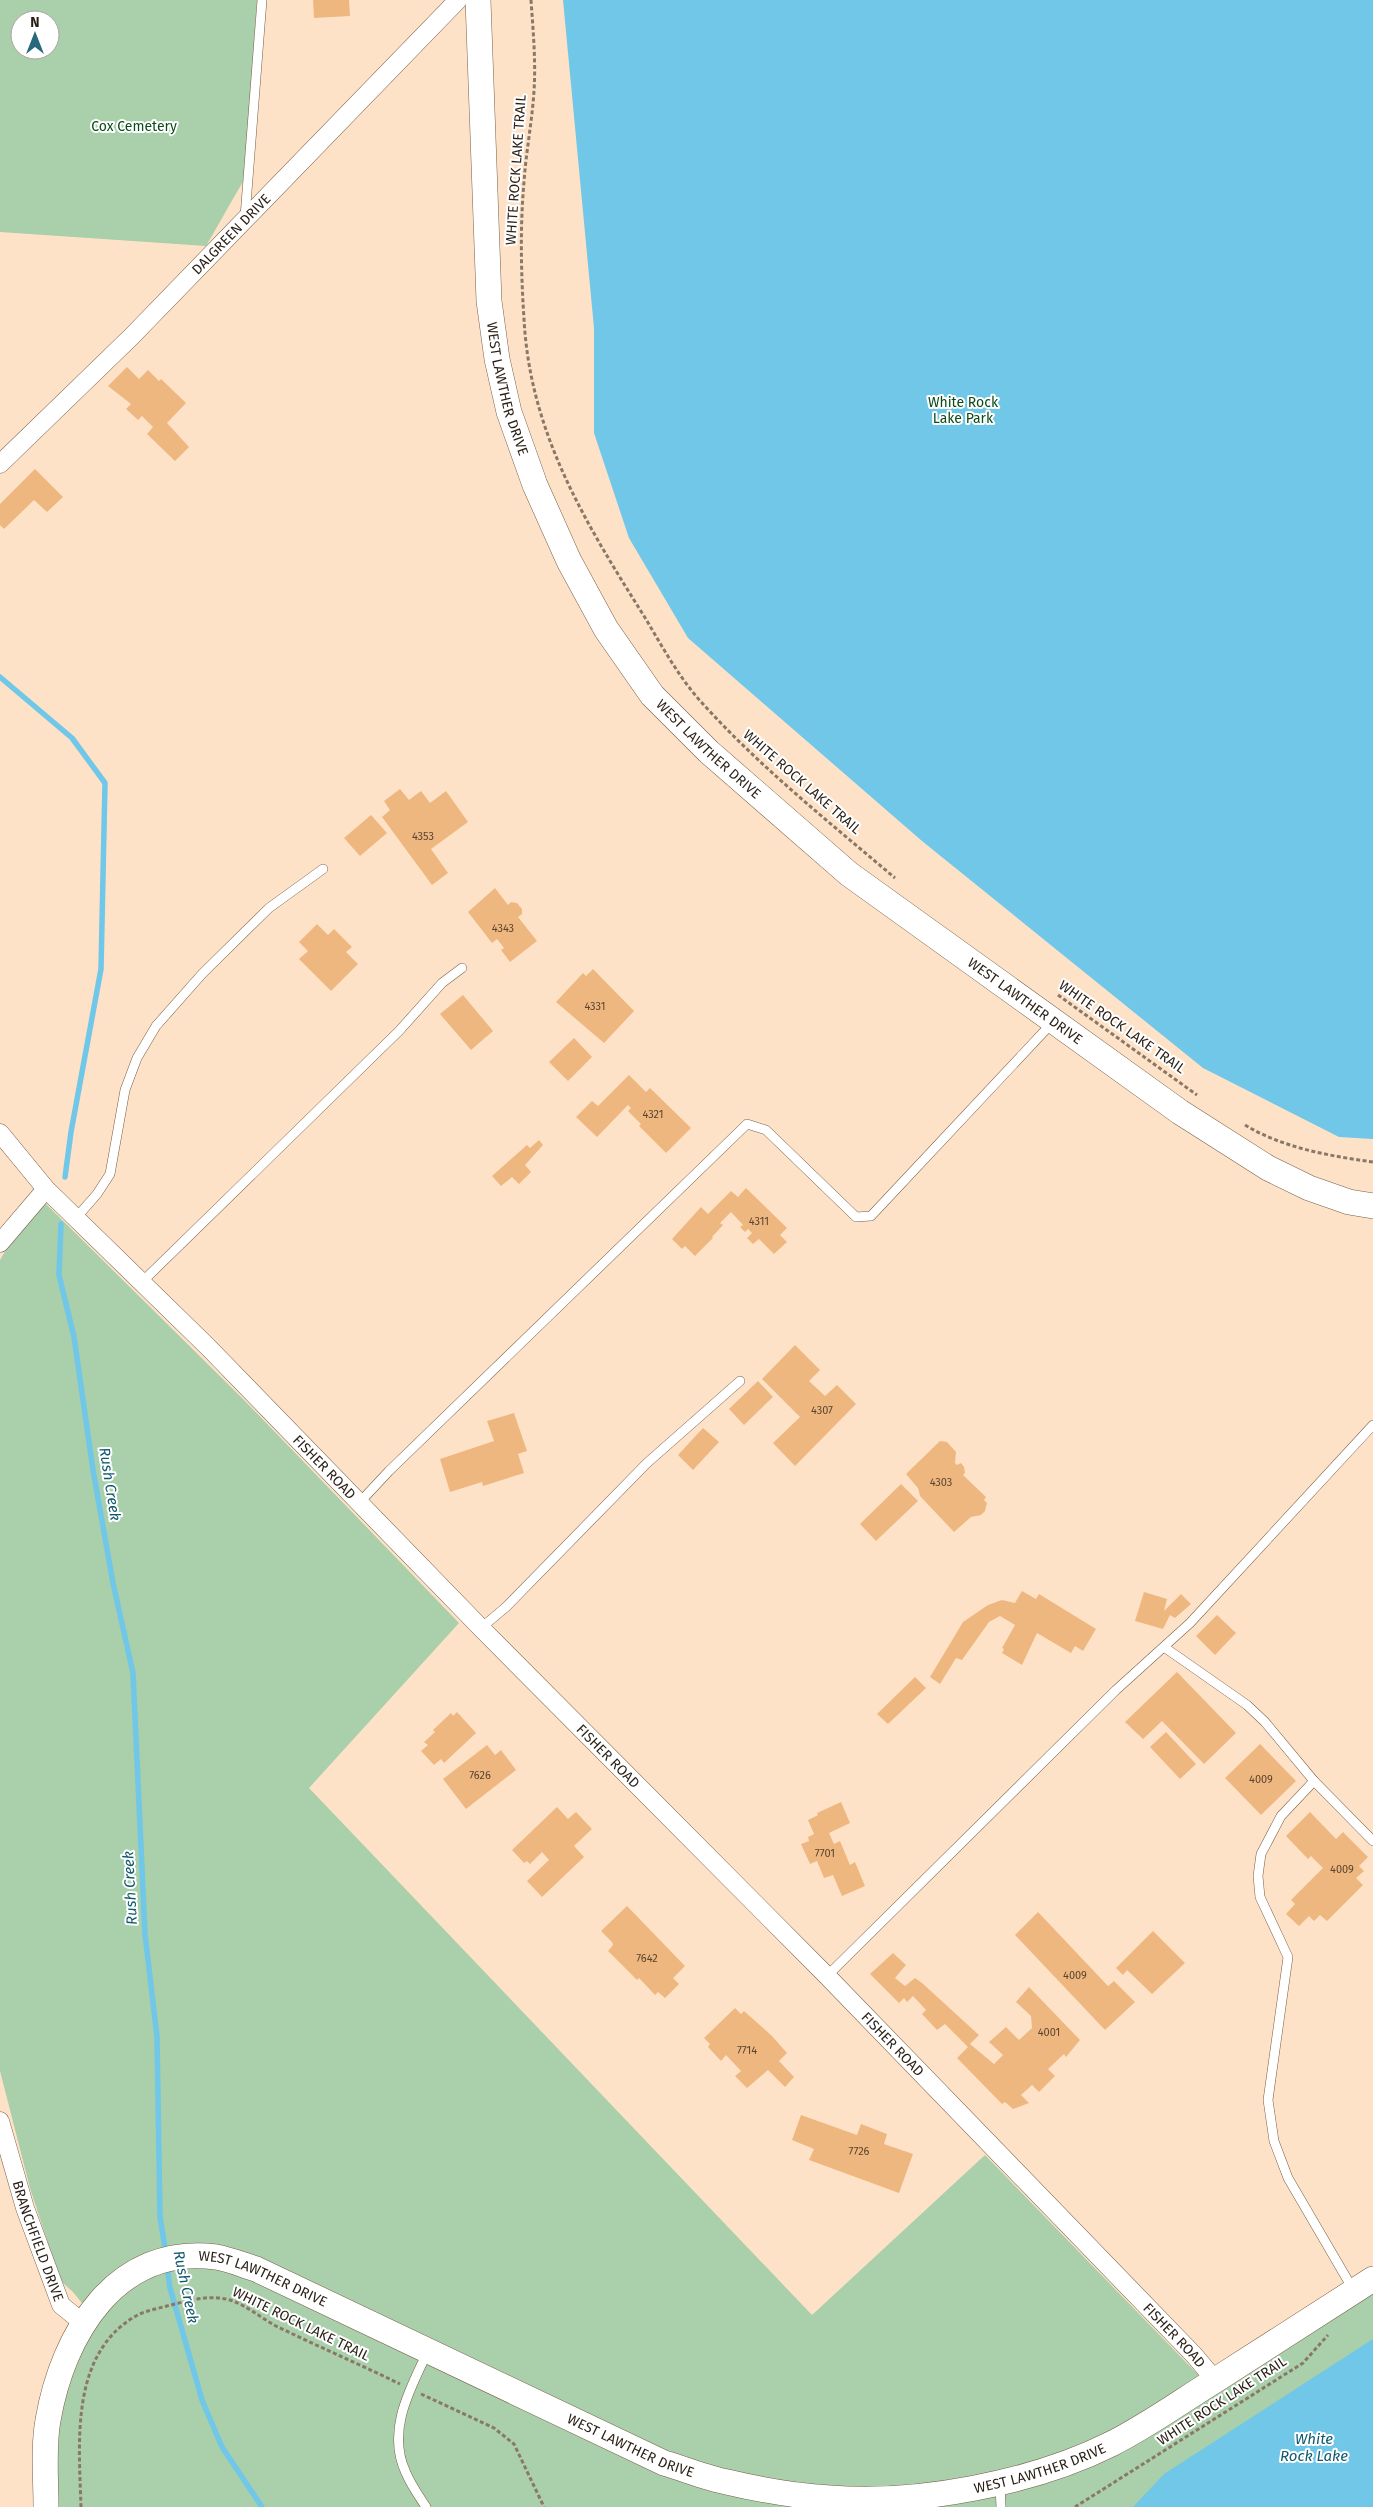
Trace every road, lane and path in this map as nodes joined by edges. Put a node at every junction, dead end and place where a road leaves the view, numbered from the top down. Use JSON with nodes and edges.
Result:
{"nodes":[{"id":1,"x":262,"y":0,"type":"edge"},
{"id":2,"x":458,"y":0,"type":"edge"},
{"id":3,"x":478,"y":0,"type":"edge"},
{"id":4,"x":531,"y":0,"type":"edge"},
{"id":5,"x":244,"y":222,"type":"junction"},
{"id":6,"x":0,"y":464,"type":"edge"},
{"id":7,"x":322,"y":869,"type":"dead end"},
{"id":8,"x":903,"y":884,"type":"dead end"},
{"id":9,"x":462,"y":968,"type":"dead end"},
{"id":10,"x":1053,"y":991,"type":"dead end"},
{"id":11,"x":1054,"y":1022,"type":"junction"},
{"id":12,"x":1199,"y":1096,"type":"dead end"},
{"id":13,"x":1243,"y":1124,"type":"dead end"},
{"id":14,"x":0,"y":1133,"type":"edge"},
{"id":15,"x":1373,"y":1162,"type":"edge"},
{"id":16,"x":46,"y":1189,"type":"junction"},
{"id":17,"x":1373,"y":1206,"type":"edge"},
{"id":18,"x":76,"y":1218,"type":"junction"},
{"id":19,"x":0,"y":1243,"type":"edge"},
{"id":20,"x":142,"y":1282,"type":"junction"},
{"id":21,"x":740,"y":1381,"type":"dead end"},
{"id":22,"x":1373,"y":1425,"type":"edge"},
{"id":23,"x":360,"y":1502,"type":"junction"},
{"id":24,"x":481,"y":1628,"type":"junction"},
{"id":25,"x":1164,"y":1647,"type":"junction"},
{"id":26,"x":1314,"y":1781,"type":"junction"},
{"id":27,"x":1373,"y":1842,"type":"edge"},
{"id":28,"x":827,"y":1976,"type":"junction"},
{"id":29,"x":0,"y":2121,"type":"edge"},
{"id":30,"x":1364,"y":2285,"type":"edge"},
{"id":31,"x":83,"y":2322,"type":"junction"},
{"id":32,"x":1330,"y":2333,"type":"dead end"},
{"id":33,"x":428,"y":2351,"type":"junction"},
{"id":34,"x":1215,"y":2380,"type":"junction"},
{"id":35,"x":397,"y":2382,"type":"dead end"},
{"id":36,"x":419,"y":2393,"type":"dead end"},
{"id":37,"x":1000,"y":2482,"type":"junction"},
{"id":38,"x":46,"y":2507,"type":"edge"},
{"id":39,"x":81,"y":2507,"type":"edge"},
{"id":40,"x":426,"y":2507,"type":"edge"},
{"id":41,"x":544,"y":2507,"type":"edge"},
{"id":42,"x":1001,"y":2507,"type":"edge"},
{"id":43,"x":1076,"y":2507,"type":"edge"}],
"edges":[{"from":1,"to":5,"type":"lane"},
{"from":2,"to":5,"type":"street","name":"DALGREEN DRIVE"},
{"from":3,"to":11,"type":"street","name":"WEST LAWTHER DRIVE"},
{"from":4,"to":8,"type":"path","name":"WHITE ROCK LAKE TRAIL"},
{"from":5,"to":6,"type":"street","name":"DALGREEN DRIVE"},
{"from":7,"to":18,"type":"lane"},
{"from":9,"to":20,"type":"lane"},
{"from":10,"to":12,"type":"path","name":"WHITE ROCK LAKE TRAIL"},
{"from":11,"to":17,"type":"street","name":"WEST LAWTHER DRIVE"},
{"from":11,"to":23,"type":"lane"},
{"from":13,"to":15,"type":"path"},
{"from":14,"to":16,"type":"street","name":"FISHER ROAD"},
{"from":16,"to":18,"type":"street","name":"FISHER ROAD"},
{"from":16,"to":19,"type":"street"},
{"from":18,"to":20,"type":"street","name":"FISHER ROAD"},
{"from":20,"to":23,"type":"street","name":"FISHER ROAD"},
{"from":21,"to":24,"type":"lane"},
{"from":22,"to":25,"type":"lane"},
{"from":23,"to":24,"type":"street","name":"FISHER ROAD"},
{"from":24,"to":28,"type":"street","name":"FISHER ROAD"},
{"from":25,"to":26,"type":"lane"},
{"from":25,"to":28,"type":"lane"},
{"from":26,"to":27,"type":"lane"},
{"from":26,"to":30,"type":"lane"},
{"from":28,"to":34,"type":"street","name":"FISHER ROAD"},
{"from":29,"to":31,"type":"street","name":"BRANCHFIELD DRIVE"},
{"from":30,"to":34,"type":"street","name":"WEST LAWTHER DRIVE"},
{"from":31,"to":33,"type":"street","name":"WEST LAWTHER DRIVE"},
{"from":31,"to":38,"type":"street","name":"WEST LAWTHER DRIVE"},
{"from":32,"to":43,"type":"path","name":"WHITE ROCK LAKE TRAIL"},
{"from":33,"to":37,"type":"street","name":"WEST LAWTHER DRIVE"},
{"from":33,"to":40,"type":"lane"},
{"from":34,"to":37,"type":"street","name":"WEST LAWTHER DRIVE"},
{"from":35,"to":39,"type":"path","name":"WHITE ROCK LAKE TRAIL"},
{"from":36,"to":41,"type":"path"},
{"from":37,"to":42,"type":"lane"}]}
